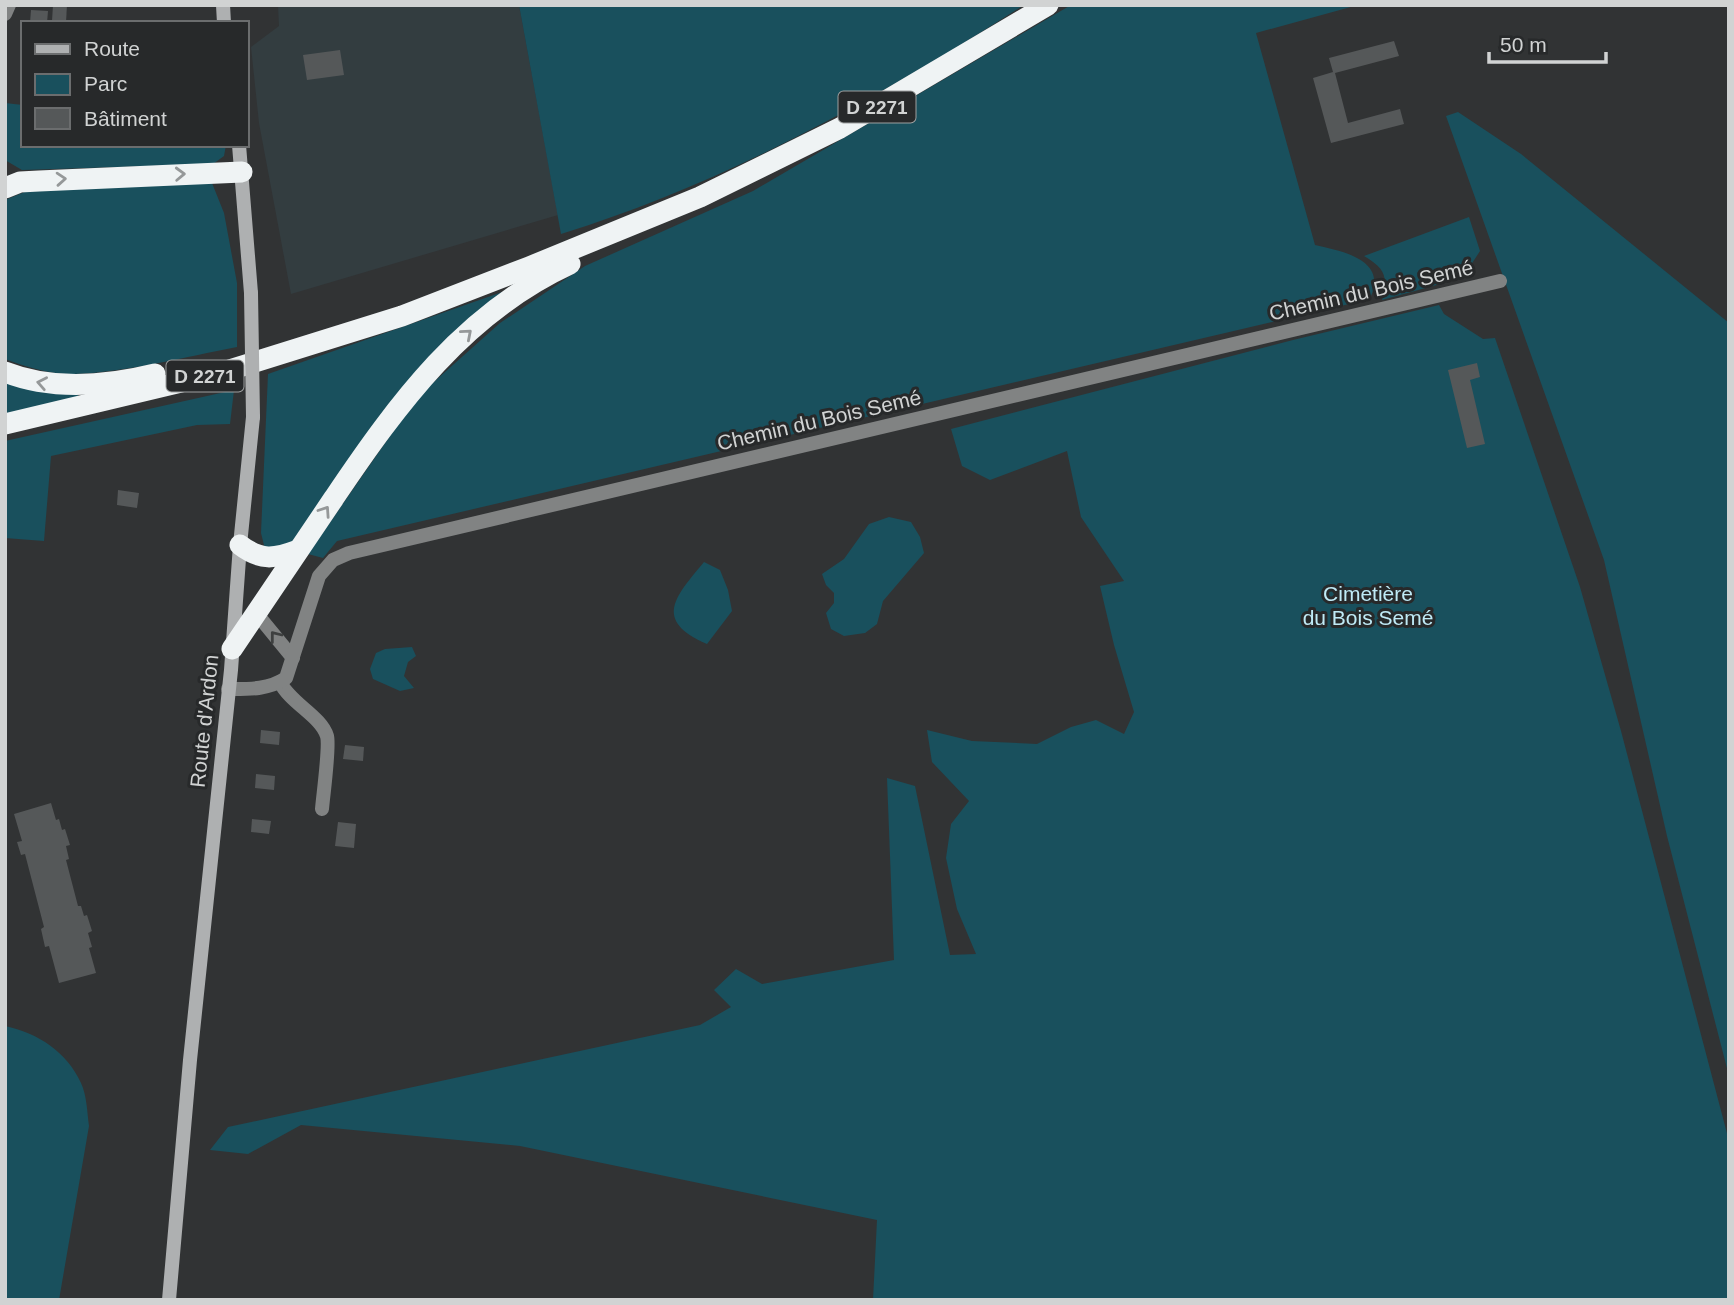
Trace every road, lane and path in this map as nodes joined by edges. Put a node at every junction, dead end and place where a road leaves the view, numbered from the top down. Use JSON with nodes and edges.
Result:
{"nodes":[{"id":1,"x":9,"y":5,"type":"edge"},
{"id":2,"x":1048,"y":5,"type":"edge"},
{"id":3,"x":5,"y":14,"type":"edge"},
{"id":4,"x":239,"y":147,"type":"edge"},
{"id":5,"x":242,"y":173,"type":"junction"},
{"id":6,"x":5,"y":188,"type":"edge"},
{"id":7,"x":700,"y":197,"type":"junction"},
{"id":8,"x":1500,"y":281,"type":"dead end"},
{"id":9,"x":402,"y":316,"type":"junction"},
{"id":10,"x":5,"y":372,"type":"edge"},
{"id":11,"x":5,"y":424,"type":"edge"},
{"id":12,"x":240,"y":545,"type":"junction"},
{"id":13,"x":298,"y":551,"type":"junction"},
{"id":14,"x":256,"y":613,"type":"junction"},
{"id":15,"x":232,"y":649,"type":"junction"},
{"id":16,"x":293,"y":658,"type":"junction"},
{"id":17,"x":280,"y":682,"type":"junction"},
{"id":18,"x":228,"y":689,"type":"junction"},
{"id":19,"x":322,"y":809,"type":"dead end"},
{"id":20,"x":169,"y":1300,"type":"edge"}],
"edges":[{"from":1,"to":3,"type":"street"},
{"from":2,"to":7,"type":"highway","number":"D 2271"},
{"from":4,"to":5,"type":"main road","name":"Route d'Ardon"},
{"from":6,"to":5,"type":"highway","one_way":true},
{"from":5,"to":12,"type":"main road","name":"Route d'Ardon","bridge":true},
{"from":7,"to":9,"type":"highway","number":"D 2271"},
{"from":13,"to":7,"type":"highway","one_way":true},
{"from":8,"to":16,"type":"street","name":"Chemin du Bois Semé"},
{"from":9,"to":10,"type":"highway","one_way":true},
{"from":9,"to":11,"type":"highway","number":"D 2271"},
{"from":12,"to":13,"type":"highway"},
{"from":12,"to":15,"type":"main road","name":"Route d'Ardon"},
{"from":13,"to":14,"type":"highway"},
{"from":14,"to":15,"type":"highway"},
{"from":16,"to":14,"type":"street","one_way":true},
{"from":15,"to":18,"type":"main road","name":"Route d'Ardon"},
{"from":16,"to":17,"type":"street","name":"Chemin du Bois Semé"},
{"from":17,"to":18,"type":"street"},
{"from":17,"to":19,"type":"street"},
{"from":18,"to":20,"type":"main road","name":"Route d'Ardon"}]}
